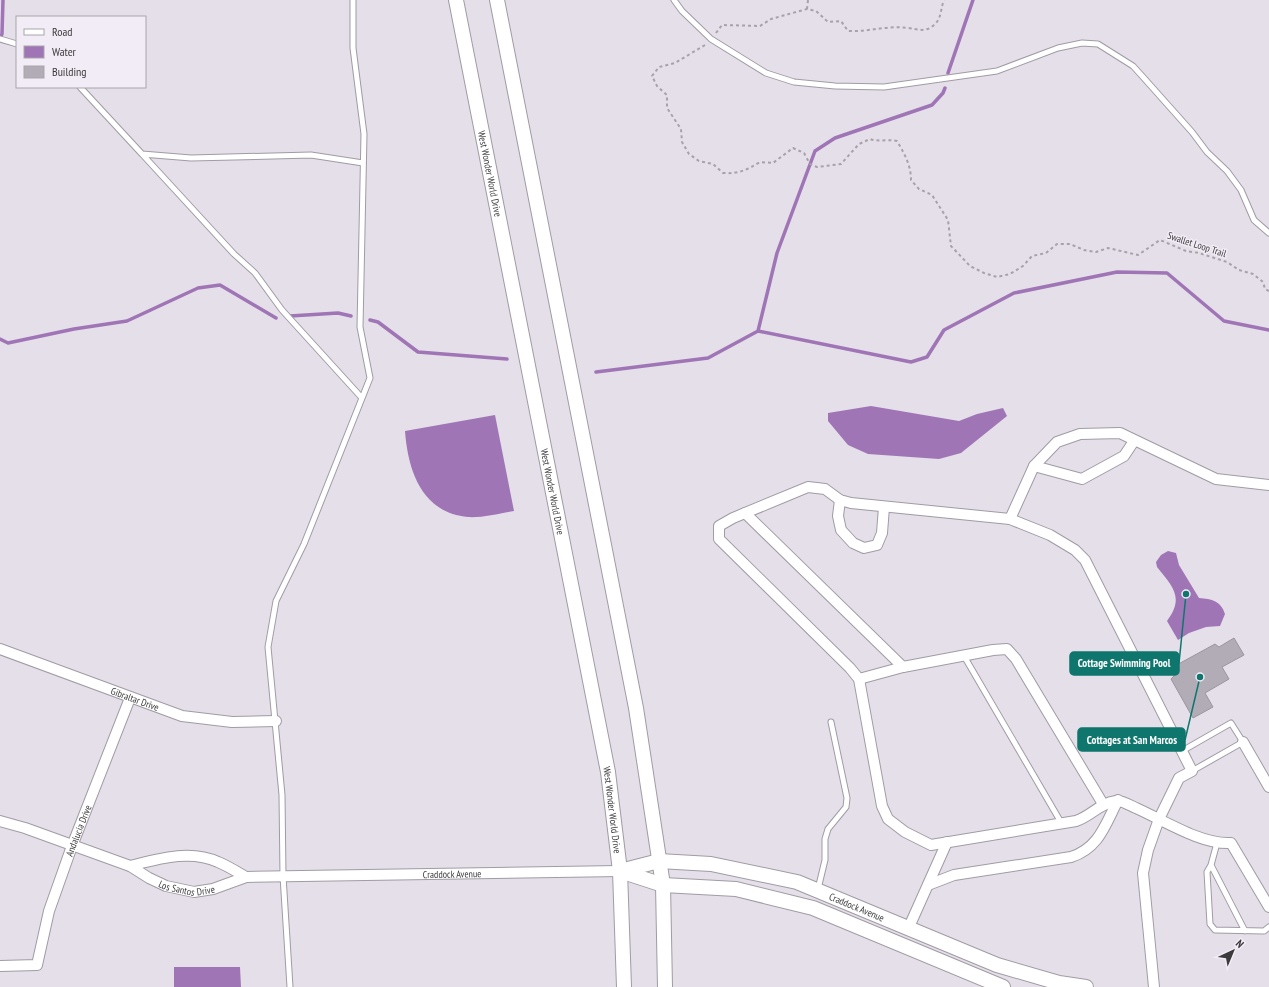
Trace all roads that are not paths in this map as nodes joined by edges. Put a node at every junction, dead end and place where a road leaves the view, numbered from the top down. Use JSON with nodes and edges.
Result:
{"nodes":[{"id":1,"x":353,"y":0,"type":"edge"},
{"id":2,"x":456,"y":0,"type":"edge"},
{"id":3,"x":497,"y":0,"type":"edge"},
{"id":4,"x":674,"y":0,"type":"edge"},
{"id":5,"x":0,"y":40,"type":"edge"},
{"id":6,"x":15,"y":43,"type":"edge"},
{"id":7,"x":81,"y":88,"type":"edge"},
{"id":8,"x":142,"y":154,"type":"junction"},
{"id":9,"x":363,"y":163,"type":"junction"},
{"id":10,"x":1269,"y":234,"type":"edge"},
{"id":11,"x":362,"y":398,"type":"junction"},
{"id":12,"x":1134,"y":441,"type":"junction"},
{"id":13,"x":1034,"y":466,"type":"junction"},
{"id":14,"x":1269,"y":485,"type":"edge"},
{"id":15,"x":840,"y":500,"type":"junction"},
{"id":16,"x":884,"y":507,"type":"junction"},
{"id":17,"x":745,"y":513,"type":"junction"},
{"id":18,"x":1010,"y":519,"type":"junction"},
{"id":19,"x":0,"y":649,"type":"edge"},
{"id":20,"x":964,"y":656,"type":"junction"},
{"id":21,"x":903,"y":667,"type":"junction"},
{"id":22,"x":859,"y":679,"type":"junction"},
{"id":23,"x":130,"y":698,"type":"junction"},
{"id":24,"x":276,"y":721,"type":"junction"},
{"id":25,"x":831,"y":722,"type":"dead end"},
{"id":26,"x":1243,"y":742,"type":"junction"},
{"id":27,"x":1182,"y":751,"type":"junction"},
{"id":28,"x":1192,"y":771,"type":"junction"},
{"id":29,"x":1269,"y":787,"type":"edge"},
{"id":30,"x":1118,"y":800,"type":"junction"},
{"id":31,"x":1103,"y":804,"type":"junction"},
{"id":32,"x":1159,"y":819,"type":"junction"},
{"id":33,"x":0,"y":821,"type":"edge"},
{"id":34,"x":1062,"y":824,"type":"junction"},
{"id":35,"x":947,"y":842,"type":"junction"},
{"id":36,"x":1217,"y":843,"type":"junction"},
{"id":37,"x":72,"y":846,"type":"junction"},
{"id":38,"x":659,"y":861,"type":"junction"},
{"id":39,"x":1211,"y":865,"type":"junction"},
{"id":40,"x":130,"y":866,"type":"junction"},
{"id":41,"x":620,"y":870,"type":"junction"},
{"id":42,"x":246,"y":876,"type":"junction"},
{"id":43,"x":283,"y":876,"type":"junction"},
{"id":44,"x":663,"y":885,"type":"junction"},
{"id":45,"x":928,"y":885,"type":"junction"},
{"id":46,"x":817,"y":890,"type":"junction"},
{"id":47,"x":1269,"y":907,"type":"edge"},
{"id":48,"x":1269,"y":927,"type":"edge"},
{"id":49,"x":909,"y":928,"type":"junction"},
{"id":50,"x":1245,"y":931,"type":"junction"},
{"id":51,"x":0,"y":966,"type":"edge"},
{"id":52,"x":290,"y":987,"type":"edge"},
{"id":53,"x":624,"y":987,"type":"edge"},
{"id":54,"x":665,"y":987,"type":"edge"},
{"id":55,"x":1003,"y":987,"type":"edge"},
{"id":56,"x":1086,"y":987,"type":"edge"},
{"id":57,"x":1154,"y":987,"type":"edge"}],
"edges":[{"from":1,"to":9,"type":"lane"},
{"from":2,"to":41,"type":"main road","name":"West Wonder World Drive"},
{"from":3,"to":38,"type":"main road"},
{"from":4,"to":10,"type":"lane"},
{"from":5,"to":6,"type":"lane"},
{"from":7,"to":8,"type":"lane"},
{"from":8,"to":9,"type":"lane"},
{"from":8,"to":11,"type":"lane"},
{"from":9,"to":11,"type":"lane"},
{"from":11,"to":24,"type":"lane"},
{"from":12,"to":13,"type":"street"},
{"from":12,"to":13,"type":"street"},
{"from":12,"to":14,"type":"street"},
{"from":13,"to":18,"type":"street"},
{"from":15,"to":16,"type":"street"},
{"from":15,"to":16,"type":"street"},
{"from":15,"to":17,"type":"street"},
{"from":16,"to":18,"type":"street"},
{"from":17,"to":21,"type":"street"},
{"from":17,"to":22,"type":"street"},
{"from":18,"to":27,"type":"street"},
{"from":19,"to":23,"type":"street","name":"Gibraltar Drive"},
{"from":20,"to":21,"type":"street"},
{"from":20,"to":31,"type":"street"},
{"from":20,"to":34,"type":"lane"},
{"from":21,"to":22,"type":"street"},
{"from":22,"to":35,"type":"street"},
{"from":23,"to":24,"type":"street","name":"Gibraltar Drive"},
{"from":23,"to":37,"type":"street","name":"Andalucia Drive"},
{"from":24,"to":43,"type":"lane"},
{"from":25,"to":46,"type":"lane"},
{"from":26,"to":27,"type":"lane"},
{"from":26,"to":28,"type":"lane"},
{"from":26,"to":29,"type":"street"},
{"from":27,"to":28,"type":"street"},
{"from":28,"to":32,"type":"street"},
{"from":30,"to":31,"type":"street"},
{"from":30,"to":32,"type":"street"},
{"from":30,"to":45,"type":"street"},
{"from":31,"to":34,"type":"street"},
{"from":32,"to":36,"type":"street"},
{"from":32,"to":57,"type":"street"},
{"from":33,"to":37,"type":"street","name":"Los Santos Drive"},
{"from":34,"to":35,"type":"street"},
{"from":35,"to":45,"type":"street"},
{"from":36,"to":39,"type":"lane"},
{"from":36,"to":47,"type":"street"},
{"from":37,"to":40,"type":"street","name":"Los Santos Drive"},
{"from":37,"to":51,"type":"street","name":"Andalucia Drive"},
{"from":38,"to":41,"type":"main road","name":"Craddock Avenue"},
{"from":38,"to":44,"type":"main road"},
{"from":38,"to":46,"type":"main road","name":"Craddock Avenue"},
{"from":39,"to":50,"type":"lane"},
{"from":39,"to":50,"type":"lane"},
{"from":40,"to":42,"type":"street","name":"Los Santos Drive"},
{"from":40,"to":42,"type":"street","name":"Los Santos Drive"},
{"from":41,"to":43,"type":"street","name":"Craddock Avenue"},
{"from":41,"to":44,"type":"main road","name":"Craddock Avenue"},
{"from":41,"to":53,"type":"main road","name":"West Wonder World Drive"},
{"from":42,"to":43,"type":"street","name":"Los Santos Drive"},
{"from":43,"to":52,"type":"lane"},
{"from":44,"to":54,"type":"main road"},
{"from":44,"to":55,"type":"main road","name":"Craddock Avenue"},
{"from":45,"to":49,"type":"street"},
{"from":46,"to":49,"type":"main road","name":"Craddock Avenue"},
{"from":48,"to":50,"type":"lane"},
{"from":49,"to":56,"type":"main road","name":"Craddock Avenue"}]}
